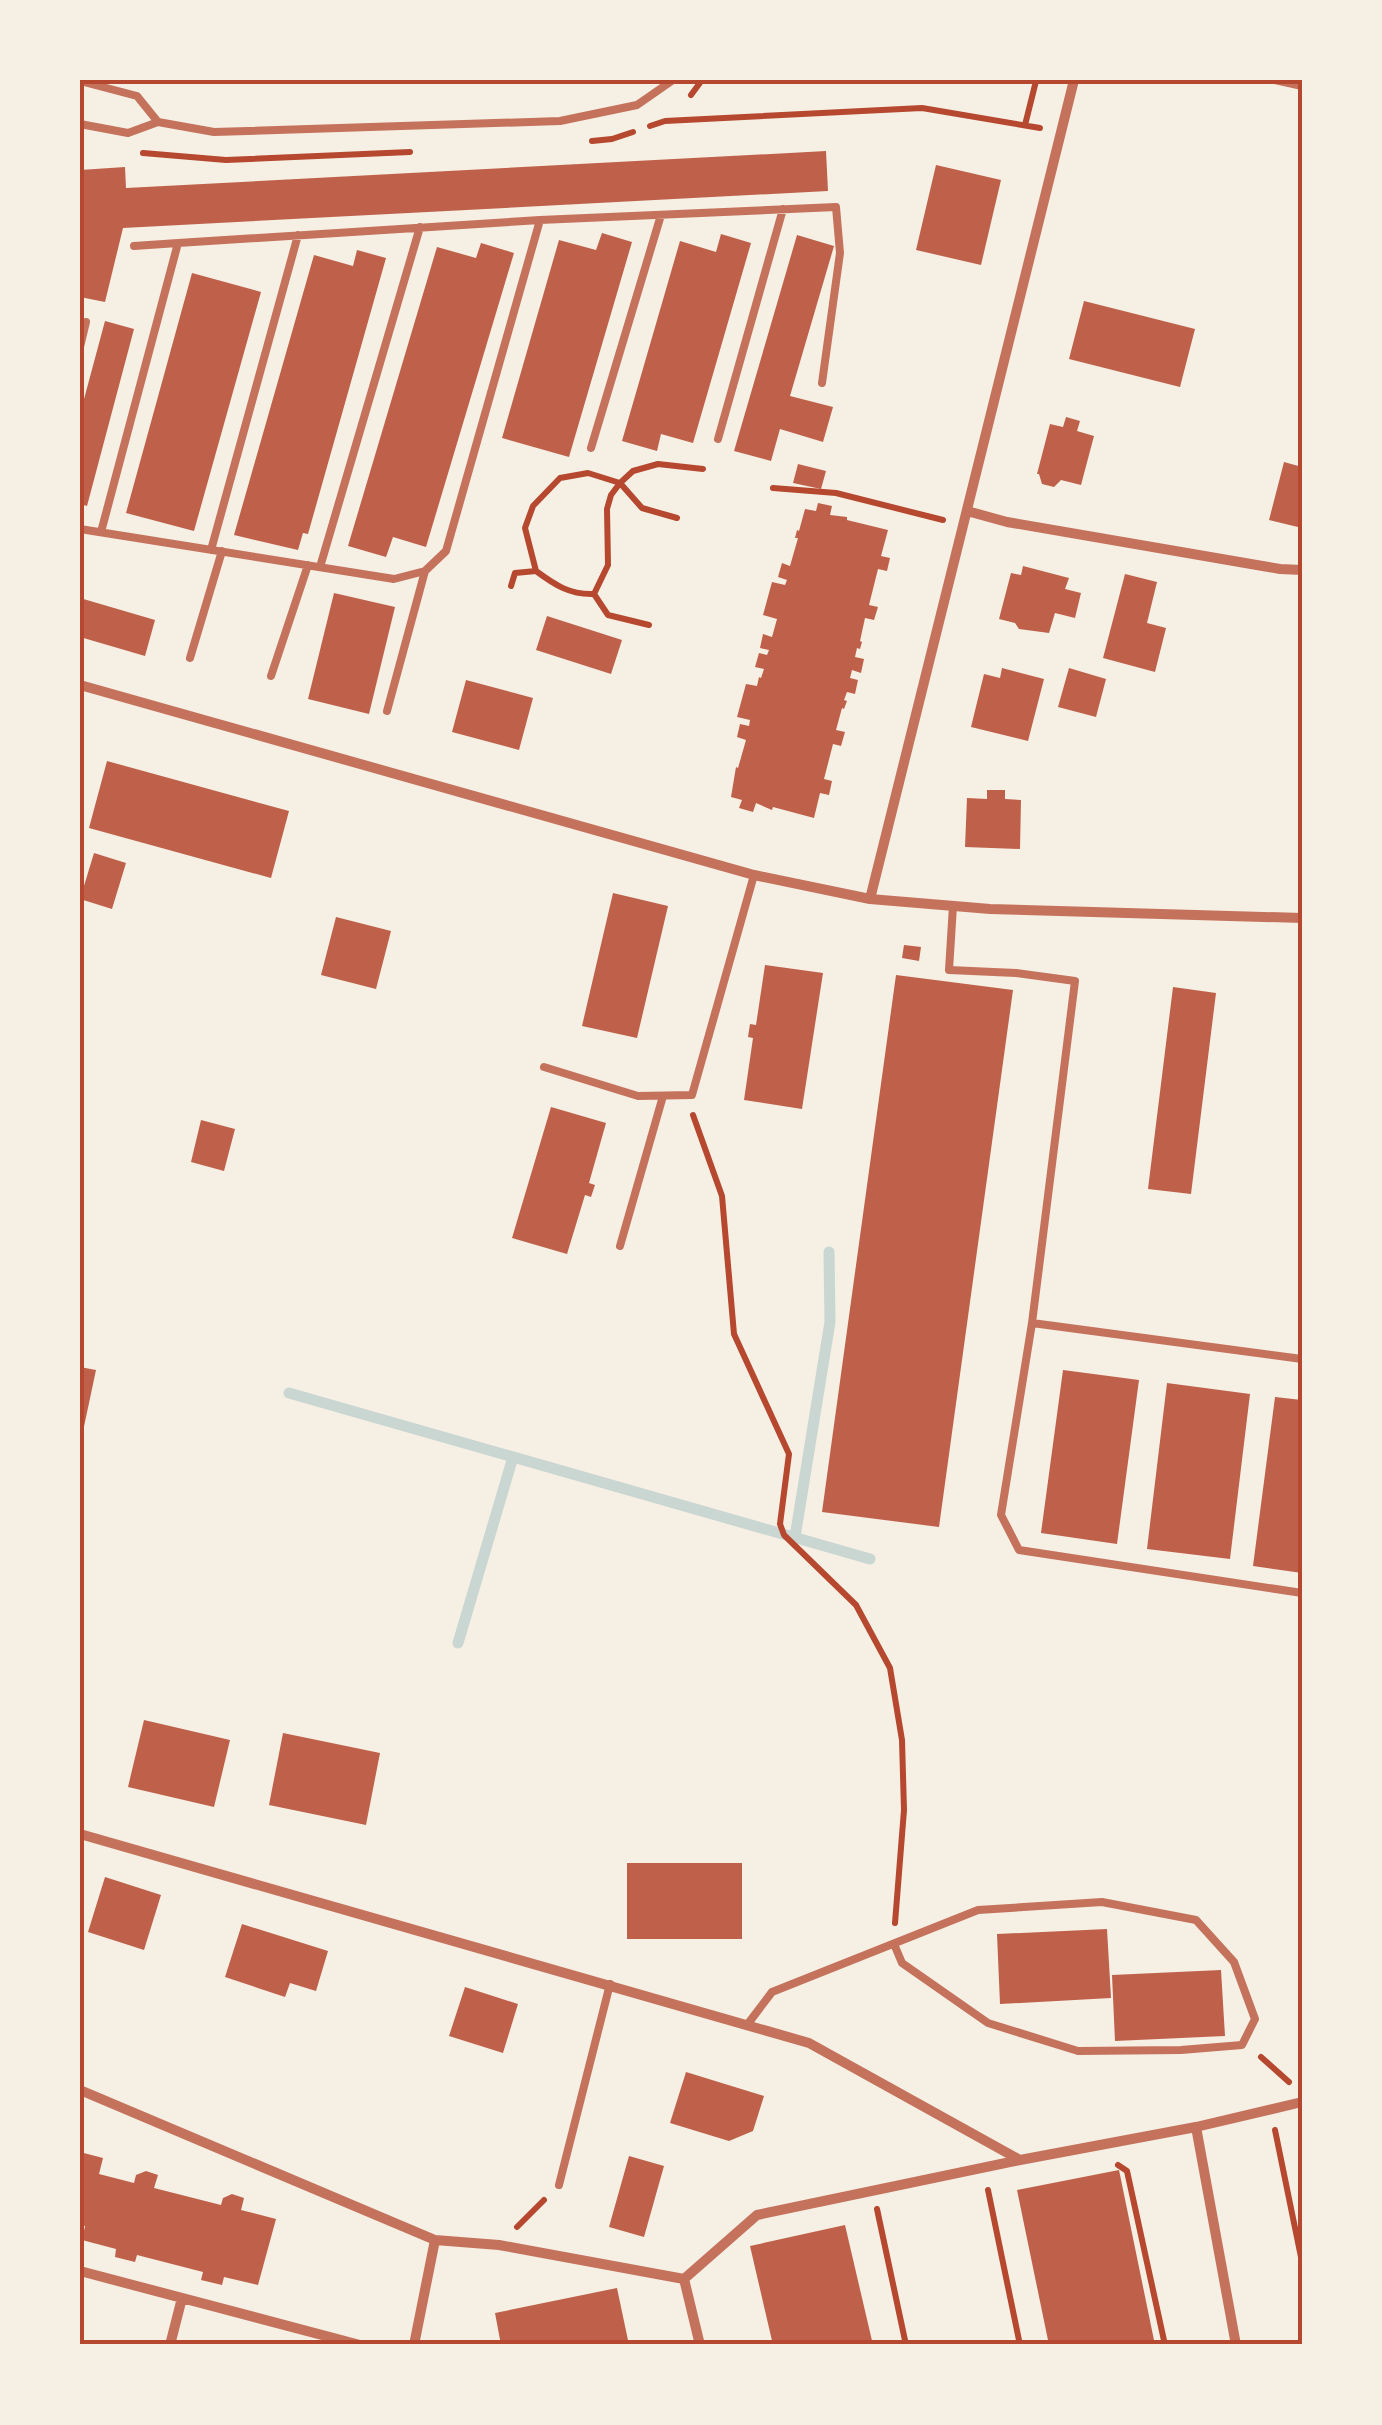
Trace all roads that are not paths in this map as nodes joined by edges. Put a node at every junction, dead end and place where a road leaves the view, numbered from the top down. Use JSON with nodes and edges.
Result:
{"nodes":[{"id":1,"x":673,"y":80,"type":"edge"},
{"id":2,"x":1074,"y":80,"type":"edge"},
{"id":3,"x":1275,"y":80,"type":"edge"},
{"id":4,"x":80,"y":81,"type":"edge"},
{"id":5,"x":1302,"y":86,"type":"edge"},
{"id":6,"x":158,"y":122,"type":"junction"},
{"id":7,"x":80,"y":124,"type":"edge"},
{"id":8,"x":783,"y":209,"type":"junction"},
{"id":9,"x":661,"y":215,"type":"junction"},
{"id":10,"x":540,"y":220,"type":"junction"},
{"id":11,"x":420,"y":227,"type":"junction"},
{"id":12,"x":298,"y":235,"type":"junction"},
{"id":13,"x":178,"y":243,"type":"junction"},
{"id":14,"x":134,"y":246,"type":"dead end"},
{"id":15,"x":86,"y":322,"type":"dead end"},
{"id":16,"x":80,"y":347,"type":"edge"},
{"id":17,"x":822,"y":383,"type":"dead end"},
{"id":18,"x":718,"y":440,"type":"dead end"},
{"id":19,"x":591,"y":448,"type":"dead end"},
{"id":20,"x":966,"y":511,"type":"junction"},
{"id":21,"x":80,"y":529,"type":"edge"},
{"id":22,"x":101,"y":532,"type":"junction"},
{"id":23,"x":216,"y":550,"type":"junction"},
{"id":24,"x":308,"y":565,"type":"junction"},
{"id":25,"x":320,"y":567,"type":"junction"},
{"id":26,"x":1302,"y":570,"type":"edge"},
{"id":27,"x":426,"y":571,"type":"junction"},
{"id":28,"x":190,"y":658,"type":"dead end"},
{"id":29,"x":272,"y":676,"type":"dead end"},
{"id":30,"x":80,"y":684,"type":"edge"},
{"id":31,"x":387,"y":711,"type":"dead end"},
{"id":32,"x":754,"y":875,"type":"junction"},
{"id":33,"x":870,"y":900,"type":"junction"},
{"id":34,"x":953,"y":906,"type":"junction"},
{"id":35,"x":1302,"y":918,"type":"edge"},
{"id":36,"x":544,"y":1066,"type":"dead end"},
{"id":37,"x":663,"y":1096,"type":"junction"},
{"id":38,"x":620,"y":1246,"type":"dead end"},
{"id":39,"x":1032,"y":1323,"type":"junction"},
{"id":40,"x":1302,"y":1359,"type":"edge"},
{"id":41,"x":1302,"y":1593,"type":"edge"},
{"id":42,"x":80,"y":1834,"type":"edge"},
{"id":43,"x":894,"y":1944,"type":"junction"},
{"id":44,"x":610,"y":1984,"type":"junction"},
{"id":45,"x":747,"y":2025,"type":"junction"},
{"id":46,"x":80,"y":2090,"type":"edge"},
{"id":47,"x":1302,"y":2102,"type":"edge"},
{"id":48,"x":1196,"y":2127,"type":"junction"},
{"id":49,"x":1020,"y":2160,"type":"junction"},
{"id":50,"x":559,"y":2185,"type":"road end"},
{"id":51,"x":435,"y":2240,"type":"junction"},
{"id":52,"x":80,"y":2271,"type":"edge"},
{"id":53,"x":684,"y":2279,"type":"junction"},
{"id":54,"x":182,"y":2298,"type":"junction"},
{"id":55,"x":170,"y":2345,"type":"edge"},
{"id":56,"x":360,"y":2345,"type":"edge"},
{"id":57,"x":414,"y":2345,"type":"edge"},
{"id":58,"x":700,"y":2345,"type":"edge"},
{"id":59,"x":1236,"y":2345,"type":"edge"}],
"edges":[{"from":1,"to":6,"type":"lane"},
{"from":2,"to":20,"type":"street"},
{"from":3,"to":5,"type":"lane"},
{"from":4,"to":6,"type":"lane"},
{"from":6,"to":7,"type":"lane"},
{"from":8,"to":9,"type":"lane"},
{"from":8,"to":17,"type":"lane"},
{"from":8,"to":18,"type":"lane"},
{"from":9,"to":10,"type":"lane"},
{"from":9,"to":19,"type":"lane"},
{"from":10,"to":11,"type":"lane"},
{"from":10,"to":27,"type":"lane"},
{"from":11,"to":12,"type":"lane"},
{"from":11,"to":25,"type":"lane"},
{"from":12,"to":13,"type":"lane"},
{"from":12,"to":23,"type":"lane"},
{"from":13,"to":14,"type":"lane"},
{"from":13,"to":22,"type":"lane"},
{"from":15,"to":16,"type":"lane"},
{"from":20,"to":26,"type":"street"},
{"from":20,"to":33,"type":"street"},
{"from":21,"to":22,"type":"lane"},
{"from":22,"to":23,"type":"lane"},
{"from":23,"to":24,"type":"lane"},
{"from":23,"to":28,"type":"lane"},
{"from":24,"to":25,"type":"lane"},
{"from":24,"to":29,"type":"lane"},
{"from":25,"to":27,"type":"lane"},
{"from":27,"to":31,"type":"lane"},
{"from":30,"to":32,"type":"street"},
{"from":32,"to":33,"type":"street"},
{"from":32,"to":37,"type":"lane"},
{"from":33,"to":34,"type":"street"},
{"from":34,"to":35,"type":"street"},
{"from":34,"to":39,"type":"lane"},
{"from":36,"to":37,"type":"lane"},
{"from":37,"to":38,"type":"lane"},
{"from":39,"to":40,"type":"lane"},
{"from":39,"to":41,"type":"lane"},
{"from":42,"to":44,"type":"street"},
{"from":43,"to":43,"type":"lane"},
{"from":43,"to":45,"type":"lane"},
{"from":44,"to":45,"type":"street"},
{"from":44,"to":50,"type":"lane"},
{"from":45,"to":49,"type":"street"},
{"from":46,"to":51,"type":"street"},
{"from":47,"to":48,"type":"street"},
{"from":48,"to":49,"type":"street"},
{"from":48,"to":59,"type":"street"},
{"from":49,"to":53,"type":"street"},
{"from":51,"to":53,"type":"street"},
{"from":51,"to":57,"type":"street"},
{"from":52,"to":54,"type":"street"},
{"from":53,"to":58,"type":"street"},
{"from":54,"to":55,"type":"street"},
{"from":54,"to":56,"type":"street"}]}
